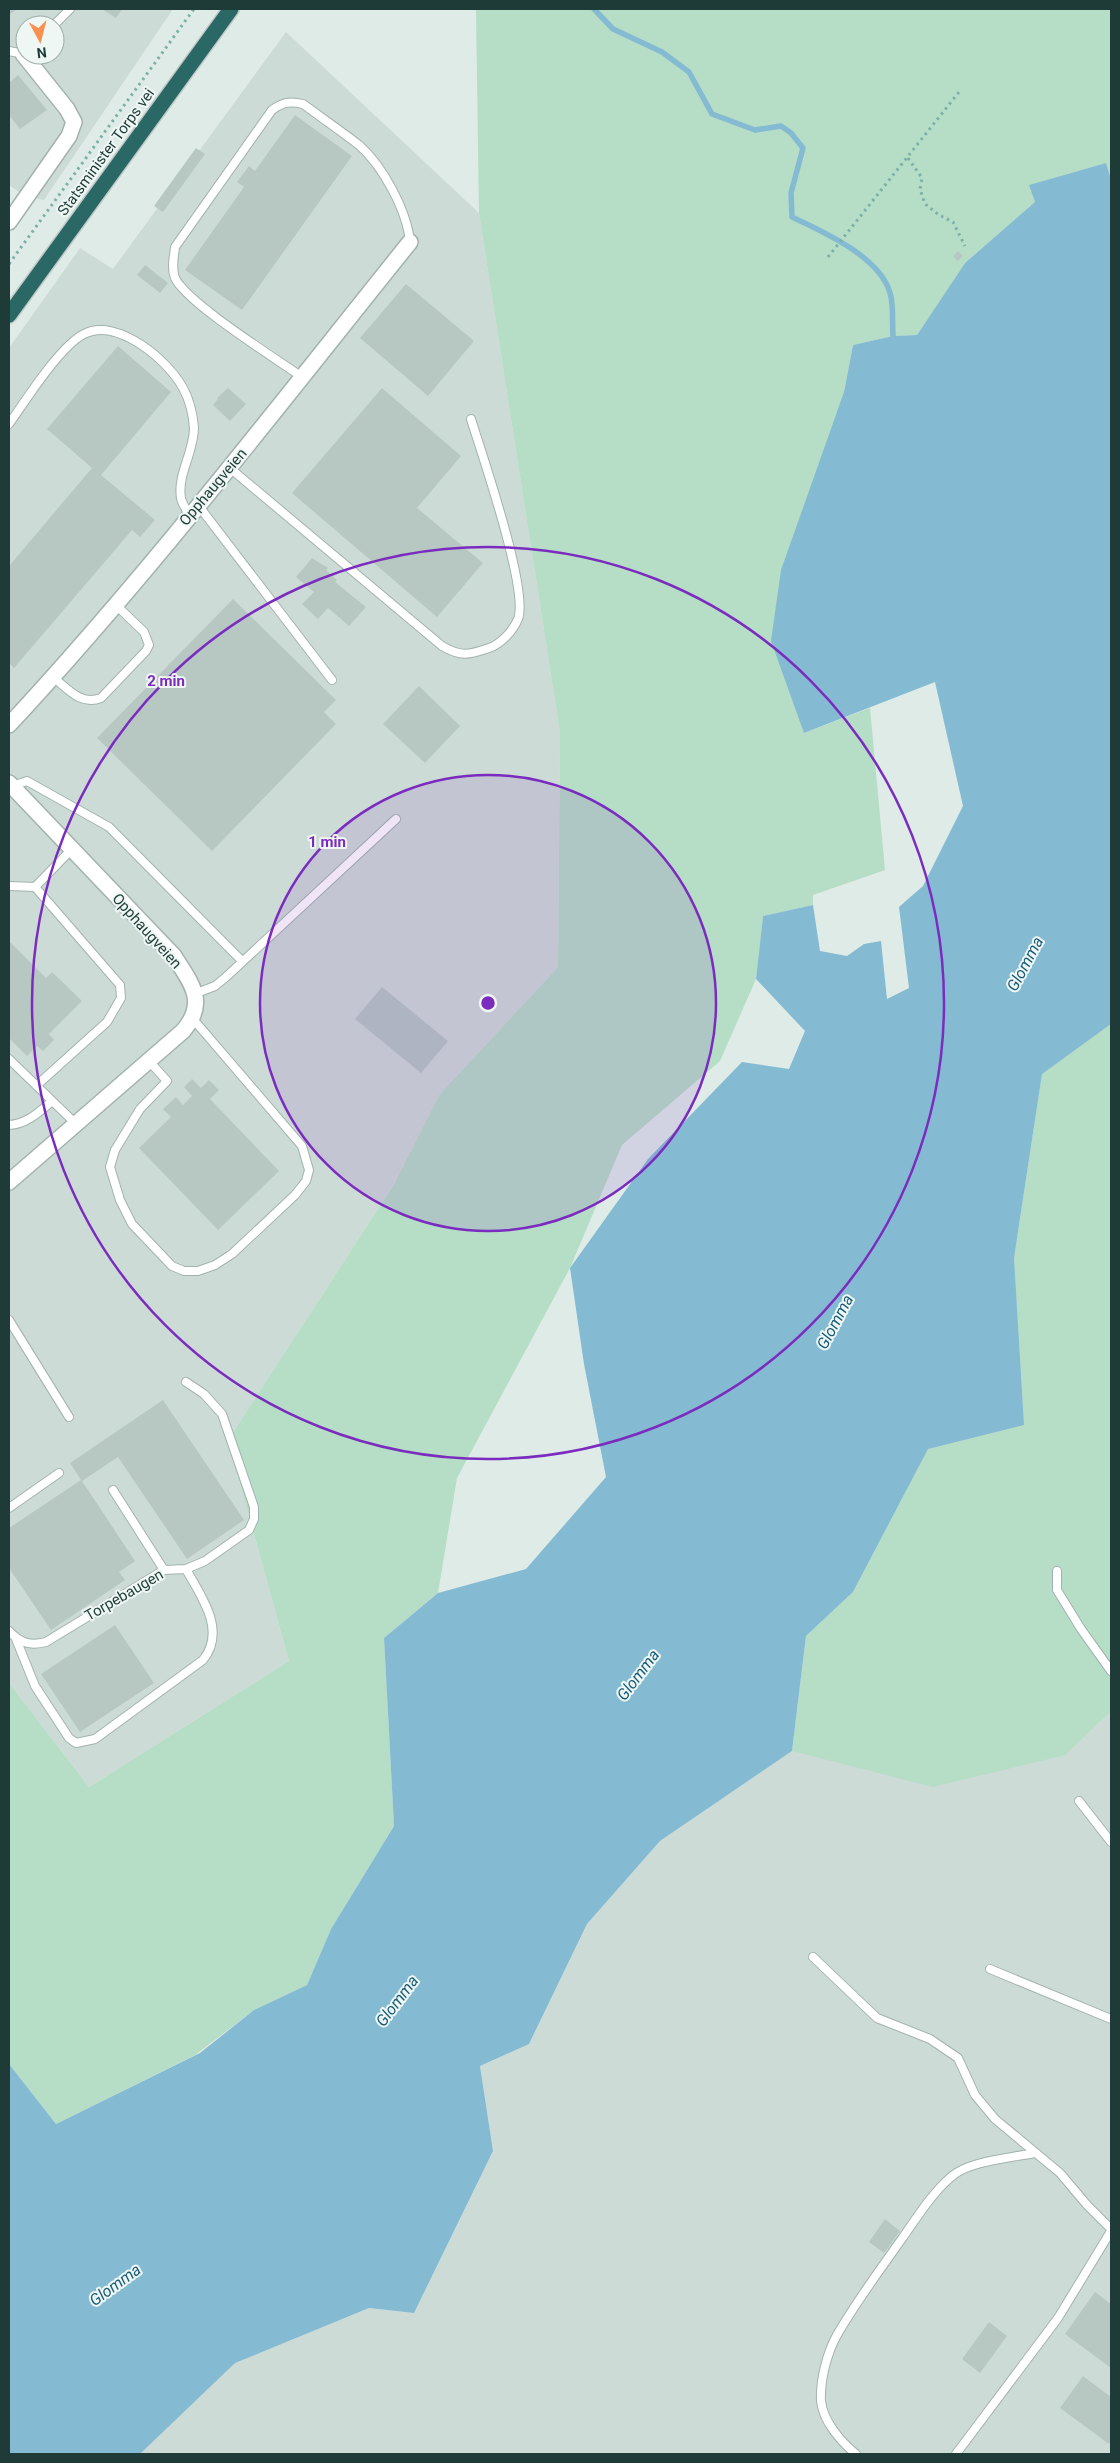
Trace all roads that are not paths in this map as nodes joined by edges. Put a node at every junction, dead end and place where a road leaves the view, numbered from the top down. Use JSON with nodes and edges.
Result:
{"nodes":[{"id":1,"x":231,"y":9,"type":"edge"},
{"id":2,"x":30,"y":65,"type":"edge"},
{"id":3,"x":9,"y":222,"type":"edge"},
{"id":4,"x":410,"y":242,"type":"joint"},
{"id":5,"x":9,"y":315,"type":"edge"},
{"id":6,"x":302,"y":376,"type":"junction"},
{"id":7,"x":471,"y":420,"type":"dead end"},
{"id":8,"x":9,"y":424,"type":"edge"},
{"id":9,"x":231,"y":469,"type":"junction"},
{"id":10,"x":194,"y":510,"type":"junction"},
{"id":11,"x":116,"y":605,"type":"junction"},
{"id":12,"x":53,"y":678,"type":"junction"},
{"id":13,"x":332,"y":680,"type":"dead end"},
{"id":14,"x":9,"y":726,"type":"edge"},
{"id":15,"x":10,"y":785,"type":"edge"},
{"id":16,"x":396,"y":819,"type":"dead end"},
{"id":17,"x":72,"y":849,"type":"junction"},
{"id":18,"x":9,"y":886,"type":"edge"},
{"id":19,"x":35,"y":887,"type":"junction"},
{"id":20,"x":242,"y":961,"type":"junction"},
{"id":21,"x":194,"y":994,"type":"junction"},
{"id":22,"x":193,"y":1019,"type":"junction"},
{"id":23,"x":9,"y":1059,"type":"edge"},
{"id":24,"x":149,"y":1060,"type":"junction"},
{"id":25,"x":37,"y":1085,"type":"junction"},
{"id":26,"x":52,"y":1101,"type":"junction"},
{"id":27,"x":76,"y":1124,"type":"junction"},
{"id":28,"x":9,"y":1125,"type":"edge"},
{"id":29,"x":9,"y":1182,"type":"edge"},
{"id":30,"x":9,"y":1320,"type":"edge"},
{"id":31,"x":186,"y":1382,"type":"dead end"},
{"id":32,"x":69,"y":1417,"type":"dead end"},
{"id":33,"x":59,"y":1473,"type":"dead end"},
{"id":34,"x":113,"y":1490,"type":"dead end"},
{"id":35,"x":9,"y":1508,"type":"edge"},
{"id":36,"x":186,"y":1569,"type":"junction"},
{"id":37,"x":164,"y":1570,"type":"junction"},
{"id":38,"x":1057,"y":1571,"type":"dead end"},
{"id":39,"x":9,"y":1631,"type":"edge"},
{"id":40,"x":16,"y":1639,"type":"junction"},
{"id":41,"x":1111,"y":1672,"type":"edge"},
{"id":42,"x":1078,"y":1801,"type":"dead end"},
{"id":43,"x":1111,"y":1842,"type":"edge"},
{"id":44,"x":813,"y":1957,"type":"dead end"},
{"id":45,"x":990,"y":1969,"type":"dead end"},
{"id":46,"x":1111,"y":2019,"type":"edge"},
{"id":47,"x":1034,"y":2153,"type":"junction"},
{"id":48,"x":1111,"y":2230,"type":"edge"},
{"id":49,"x":856,"y":2454,"type":"edge"},
{"id":50,"x":956,"y":2454,"type":"edge"}],
"edges":[{"from":1,"to":5,"type":"highway","name":"Statsminister Torps vei"},
{"from":2,"to":3,"type":"street"},
{"from":4,"to":6,"type":"street","name":"Opphaugveien"},
{"from":4,"to":6,"type":"lane"},
{"from":6,"to":9,"type":"street","name":"Opphaugveien"},
{"from":7,"to":9,"type":"lane"},
{"from":8,"to":10,"type":"lane"},
{"from":9,"to":10,"type":"street","name":"Opphaugveien"},
{"from":10,"to":11,"type":"street","name":"Opphaugveien"},
{"from":10,"to":13,"type":"lane"},
{"from":11,"to":12,"type":"street","name":"Opphaugveien"},
{"from":11,"to":12,"type":"lane"},
{"from":12,"to":14,"type":"street","name":"Opphaugveien"},
{"from":15,"to":17,"type":"street","name":"Opphaugveien"},
{"from":15,"to":20,"type":"lane"},
{"from":16,"to":20,"type":"lane"},
{"from":17,"to":19,"type":"lane"},
{"from":17,"to":21,"type":"street","name":"Opphaugveien"},
{"from":18,"to":19,"type":"lane"},
{"from":19,"to":25,"type":"lane"},
{"from":20,"to":21,"type":"lane"},
{"from":21,"to":22,"type":"street","name":"Opphaugveien"},
{"from":22,"to":24,"type":"street"},
{"from":22,"to":24,"type":"lane"},
{"from":23,"to":25,"type":"lane"},
{"from":24,"to":27,"type":"street"},
{"from":25,"to":26,"type":"lane"},
{"from":26,"to":27,"type":"lane"},
{"from":26,"to":28,"type":"lane"},
{"from":27,"to":29,"type":"street"},
{"from":30,"to":32,"type":"lane"},
{"from":31,"to":36,"type":"lane","name":"Torpebaugen"},
{"from":33,"to":35,"type":"lane"},
{"from":34,"to":37,"type":"lane"},
{"from":36,"to":37,"type":"lane","name":"Torpebaugen"},
{"from":36,"to":40,"type":"lane"},
{"from":37,"to":40,"type":"lane","name":"Torpebaugen"},
{"from":38,"to":41,"type":"lane"},
{"from":39,"to":40,"type":"lane"},
{"from":42,"to":43,"type":"lane"},
{"from":44,"to":47,"type":"lane"},
{"from":45,"to":46,"type":"lane"},
{"from":47,"to":48,"type":"lane"},
{"from":47,"to":49,"type":"lane"},
{"from":48,"to":50,"type":"lane"}]}
